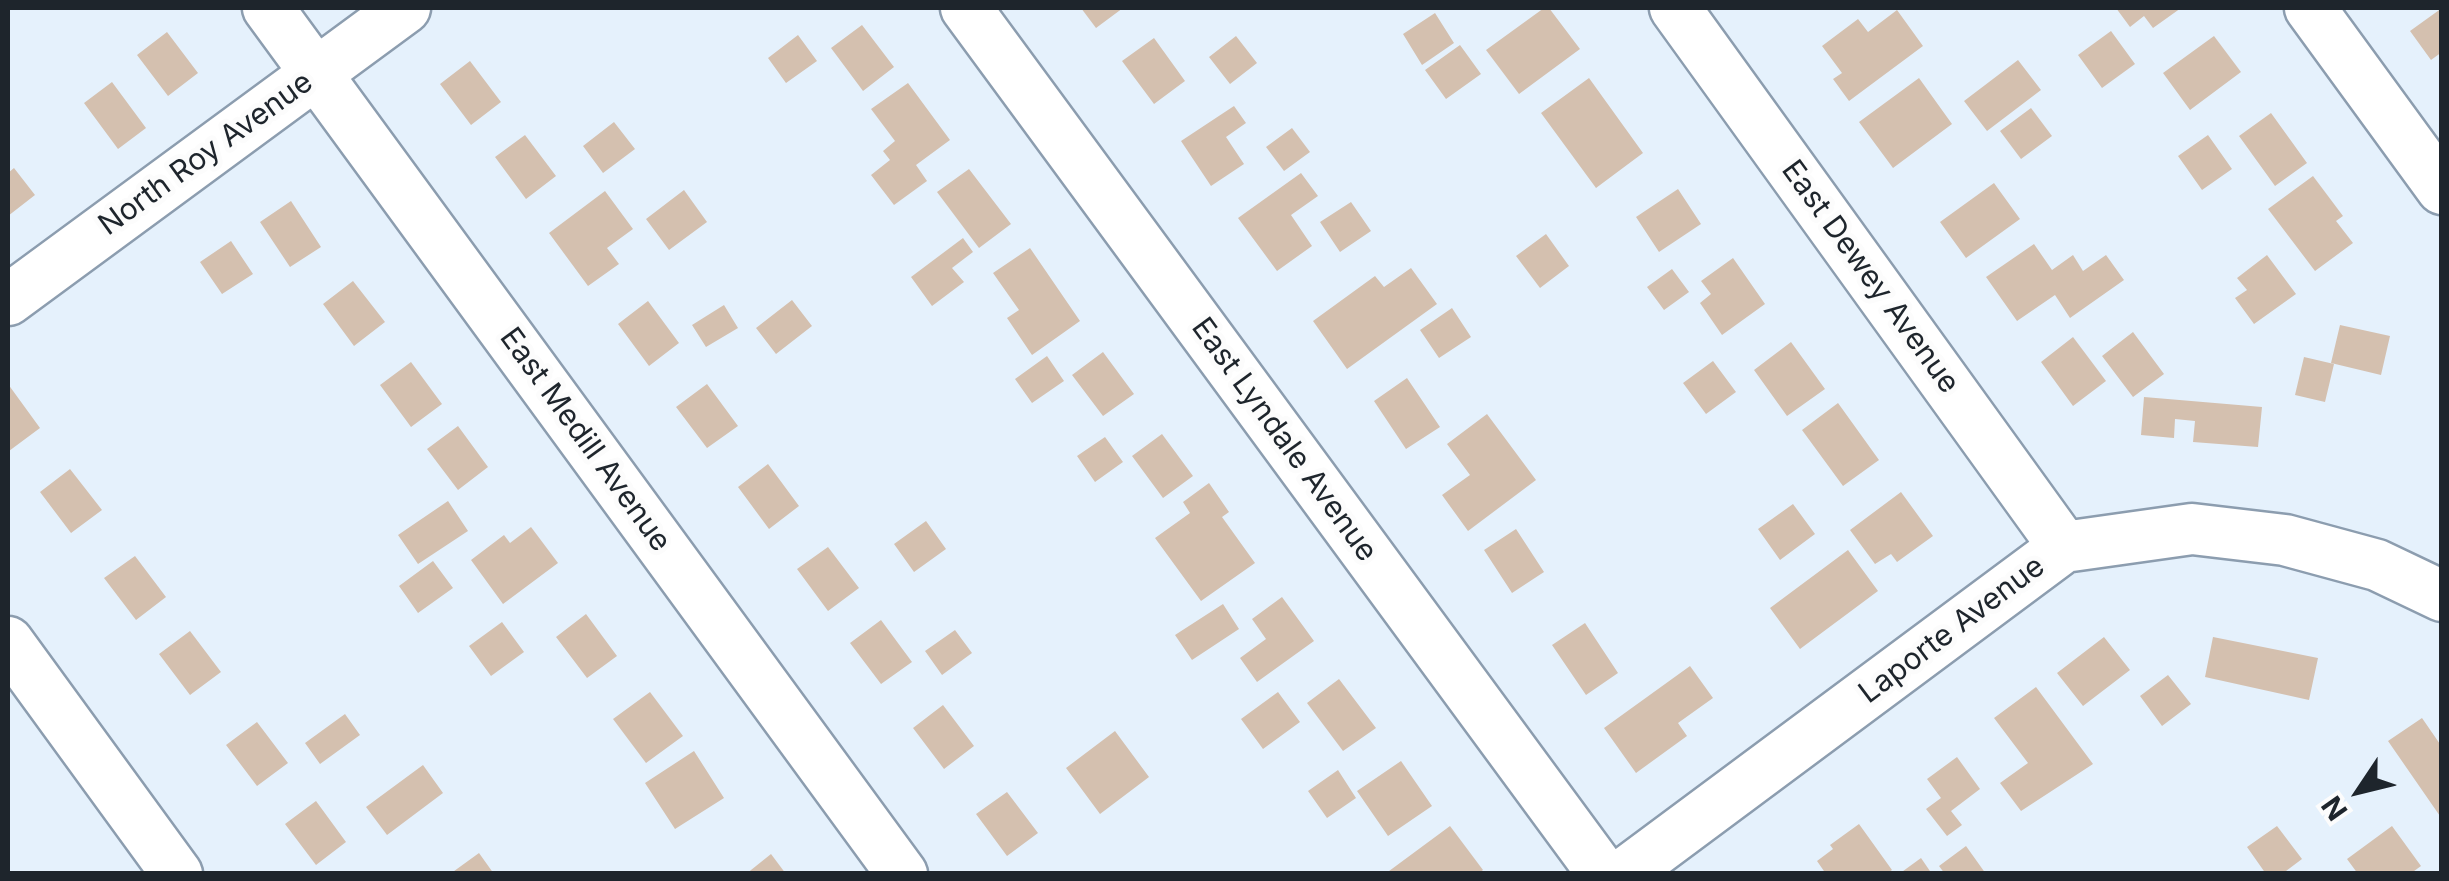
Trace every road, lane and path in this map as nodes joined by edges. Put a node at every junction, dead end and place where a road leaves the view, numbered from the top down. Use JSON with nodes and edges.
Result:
{"nodes":[{"id":1,"x":268,"y":8,"type":"edge"},
{"id":2,"x":405,"y":8,"type":"edge"},
{"id":3,"x":966,"y":8,"type":"edge"},
{"id":4,"x":1675,"y":8,"type":"edge"},
{"id":5,"x":2310,"y":8,"type":"edge"},
{"id":6,"x":316,"y":73,"type":"junction"},
{"id":7,"x":2442,"y":189,"type":"edge"},
{"id":8,"x":8,"y":300,"type":"edge"},
{"id":9,"x":2064,"y":547,"type":"junction"},
{"id":10,"x":2442,"y":596,"type":"edge"},
{"id":11,"x":8,"y":642,"type":"edge"},
{"id":12,"x":177,"y":874,"type":"edge"},
{"id":13,"x":902,"y":874,"type":"edge"},
{"id":14,"x":1603,"y":874,"type":"edge"},
{"id":15,"x":1624,"y":874,"type":"edge"}],
"edges":[{"from":1,"to":6,"type":"street","name":"East Medill Avenue"},
{"from":2,"to":6,"type":"street","name":"North Roy Avenue"},
{"from":3,"to":14,"type":"street","name":"East Lyndale Avenue"},
{"from":4,"to":9,"type":"street","name":"East Dewey Avenue"},
{"from":5,"to":7,"type":"street"},
{"from":6,"to":8,"type":"street","name":"North Roy Avenue"},
{"from":6,"to":13,"type":"street","name":"East Medill Avenue"},
{"from":9,"to":10,"type":"street","name":"Laporte Avenue"},
{"from":9,"to":15,"type":"street","name":"Laporte Avenue"},
{"from":11,"to":12,"type":"street"}]}
